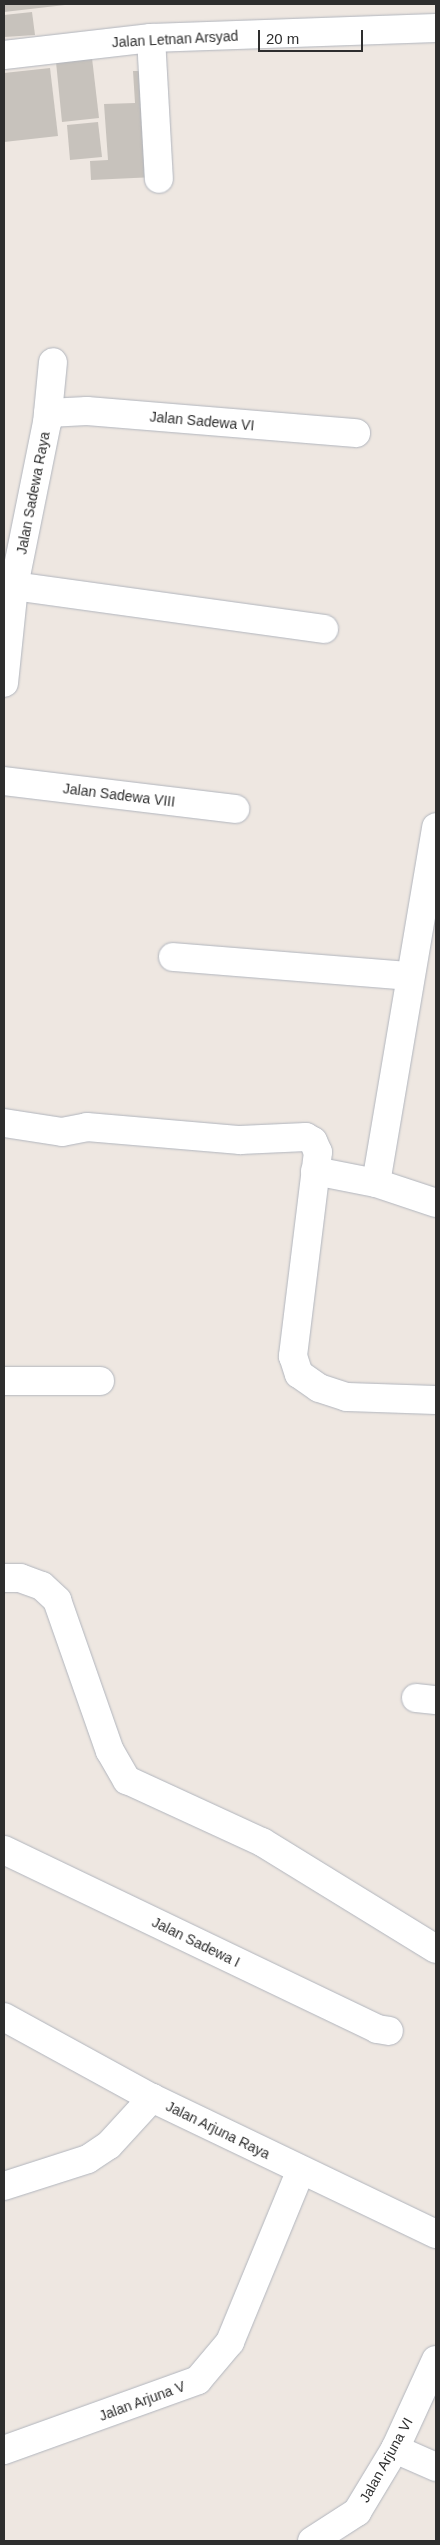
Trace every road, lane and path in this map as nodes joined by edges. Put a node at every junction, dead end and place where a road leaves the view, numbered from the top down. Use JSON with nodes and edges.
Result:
{"nodes":[{"id":1,"x":436,"y":28,"type":"edge"},
{"id":2,"x":151,"y":38,"type":"junction"},
{"id":3,"x":4,"y":54,"type":"edge"},
{"id":4,"x":160,"y":179,"type":"dead end"},
{"id":5,"x":53,"y":362,"type":"dead end"},
{"id":6,"x":48,"y":413,"type":"junction"},
{"id":7,"x":356,"y":433,"type":"dead end"},
{"id":8,"x":14,"y":536,"type":"edge"},
{"id":9,"x":14,"y":586,"type":"junction"},
{"id":10,"x":324,"y":629,"type":"dead end"},
{"id":11,"x":4,"y":683,"type":"edge"},
{"id":12,"x":4,"y":781,"type":"edge"},
{"id":13,"x":234,"y":809,"type":"dead end"},
{"id":14,"x":436,"y":827,"type":"edge"},
{"id":15,"x":173,"y":957,"type":"dead end"},
{"id":16,"x":409,"y":976,"type":"junction"},
{"id":17,"x":4,"y":1122,"type":"edge"},
{"id":18,"x":315,"y":1171,"type":"junction"},
{"id":19,"x":376,"y":1183,"type":"junction"},
{"id":20,"x":436,"y":1203,"type":"edge"},
{"id":21,"x":4,"y":1381,"type":"edge"},
{"id":22,"x":100,"y":1381,"type":"dead end"},
{"id":23,"x":436,"y":1400,"type":"edge"},
{"id":24,"x":4,"y":1578,"type":"edge"},
{"id":25,"x":4,"y":1850,"type":"edge"},
{"id":26,"x":436,"y":1949,"type":"edge"},
{"id":27,"x":4,"y":2017,"type":"edge"},
{"id":28,"x":389,"y":2030,"type":"dead end"},
{"id":29,"x":152,"y":2098,"type":"junction"},
{"id":30,"x":301,"y":2170,"type":"junction"},
{"id":31,"x":4,"y":2186,"type":"edge"},
{"id":32,"x":436,"y":2234,"type":"edge"},
{"id":33,"x":436,"y":2360,"type":"edge"},
{"id":34,"x":394,"y":2449,"type":"junction"},
{"id":35,"x":4,"y":2450,"type":"edge"},
{"id":36,"x":436,"y":2467,"type":"edge"},
{"id":37,"x":312,"y":2541,"type":"edge"}],
"edges":[{"from":1,"to":2,"type":"street","name":"Jalan Letnan Arsyad"},
{"from":2,"to":3,"type":"street","name":"Jalan Letnan Arsyad"},
{"from":2,"to":4,"type":"street"},
{"from":5,"to":6,"type":"street","name":"Jalan Sadewa Raya"},
{"from":6,"to":7,"type":"street","name":"Jalan Sadewa VI"},
{"from":6,"to":8,"type":"street","name":"Jalan Sadewa Raya"},
{"from":8,"to":9,"type":"street","name":"Jalan Sadewa Raya"},
{"from":9,"to":10,"type":"street"},
{"from":9,"to":11,"type":"street","name":"Jalan Sadewa Raya"},
{"from":12,"to":13,"type":"street","name":"Jalan Sadewa VIII"},
{"from":14,"to":16,"type":"street"},
{"from":15,"to":16,"type":"street"},
{"from":16,"to":19,"type":"street"},
{"from":17,"to":18,"type":"street"},
{"from":18,"to":19,"type":"street"},
{"from":18,"to":23,"type":"street"},
{"from":19,"to":20,"type":"street"},
{"from":21,"to":22,"type":"street"},
{"from":24,"to":26,"type":"street"},
{"from":25,"to":28,"type":"street","name":"Jalan Sadewa I"},
{"from":27,"to":29,"type":"street","name":"Jalan Arjuna Raya"},
{"from":29,"to":30,"type":"street","name":"Jalan Arjuna Raya"},
{"from":29,"to":31,"type":"street"},
{"from":30,"to":32,"type":"street","name":"Jalan Arjuna Raya"},
{"from":30,"to":35,"type":"street","name":"Jalan Arjuna V"},
{"from":33,"to":34,"type":"street","name":"Jalan Arjuna VI"},
{"from":34,"to":36,"type":"street"},
{"from":34,"to":37,"type":"street","name":"Jalan Arjuna VI"}]}
